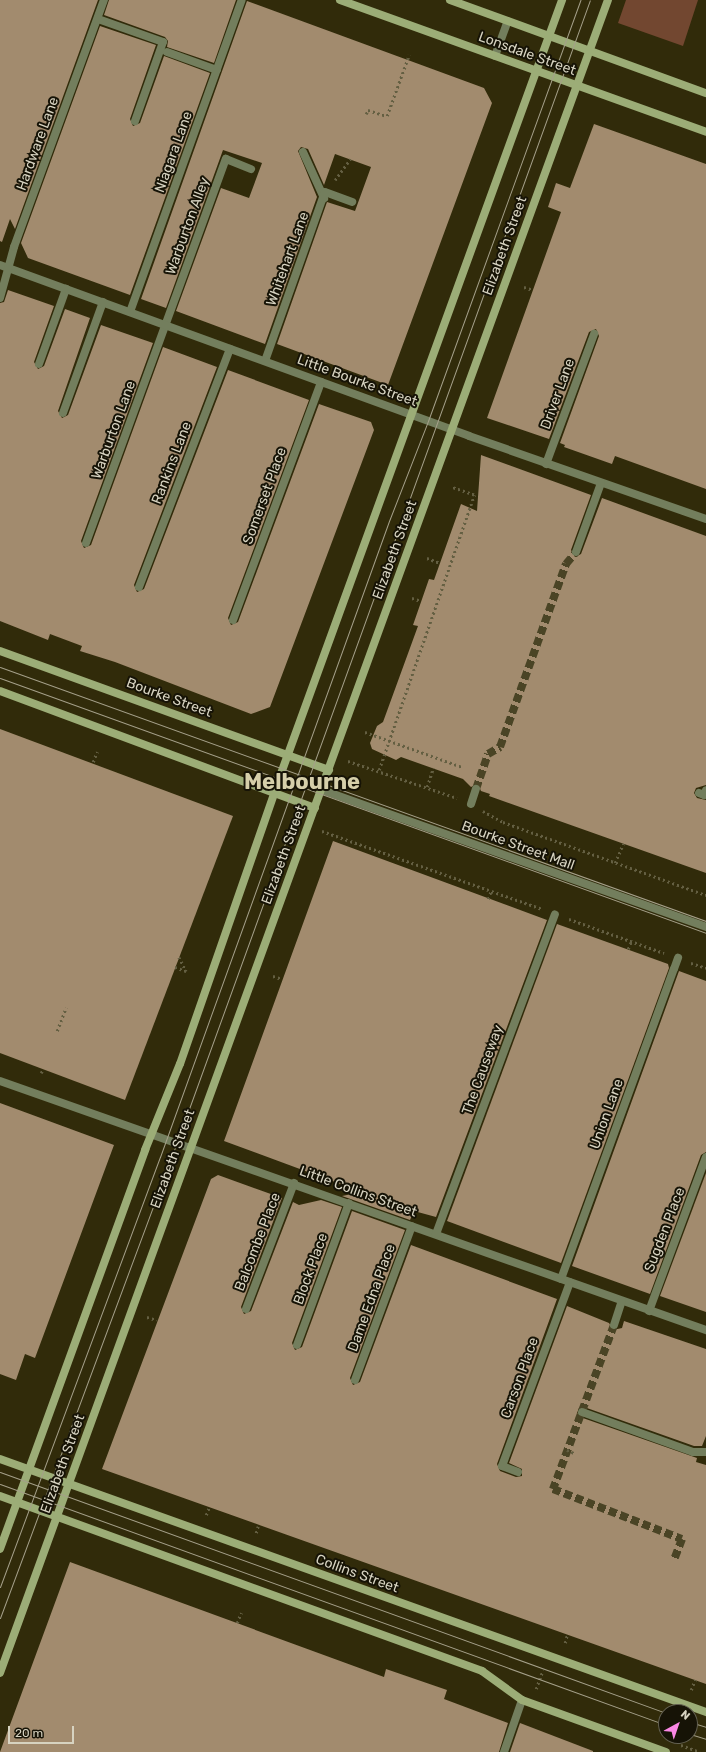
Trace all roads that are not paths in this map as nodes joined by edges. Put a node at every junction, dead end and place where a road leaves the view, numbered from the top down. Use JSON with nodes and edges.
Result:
{"nodes":[{"id":1,"x":104,"y":0,"type":"edge"},
{"id":2,"x":242,"y":0,"type":"edge"},
{"id":3,"x":340,"y":0,"type":"edge"},
{"id":4,"x":450,"y":0,"type":"edge"},
{"id":5,"x":562,"y":0,"type":"edge"},
{"id":6,"x":608,"y":0,"type":"edge"},
{"id":7,"x":98,"y":19,"type":"junction"},
{"id":8,"x":508,"y":21,"type":"junction"},
{"id":9,"x":549,"y":36,"type":"junction"},
{"id":10,"x":590,"y":51,"type":"junction"},
{"id":11,"x":168,"y":52,"type":"dead end"},
{"id":12,"x":495,"y":56,"type":"junction"},
{"id":13,"x":217,"y":70,"type":"junction"},
{"id":14,"x":536,"y":71,"type":"junction"},
{"id":15,"x":577,"y":86,"type":"junction"},
{"id":16,"x":706,"y":93,"type":"edge"},
{"id":17,"x":135,"y":121,"type":"dead end"},
{"id":18,"x":706,"y":132,"type":"edge"},
{"id":19,"x":303,"y":152,"type":"dead end"},
{"id":20,"x":251,"y":169,"type":"dead end"},
{"id":21,"x":324,"y":195,"type":"junction"},
{"id":22,"x":352,"y":202,"type":"dead end"},
{"id":23,"x":0,"y":265,"type":"edge"},
{"id":24,"x":8,"y":268,"type":"junction"},
{"id":25,"x":66,"y":289,"type":"junction"},
{"id":26,"x":0,"y":298,"type":"edge"},
{"id":27,"x":103,"y":302,"type":"junction"},
{"id":28,"x":130,"y":312,"type":"junction"},
{"id":29,"x":166,"y":325,"type":"junction"},
{"id":30,"x":594,"y":334,"type":"dead end"},
{"id":31,"x":230,"y":349,"type":"junction"},
{"id":32,"x":265,"y":361,"type":"junction"},
{"id":33,"x":39,"y":364,"type":"dead end"},
{"id":34,"x":321,"y":382,"type":"junction"},
{"id":35,"x":63,"y":412,"type":"dead end"},
{"id":36,"x":411,"y":415,"type":"junction"},
{"id":37,"x":451,"y":430,"type":"junction"},
{"id":38,"x":546,"y":464,"type":"junction"},
{"id":39,"x":601,"y":482,"type":"junction"},
{"id":40,"x":706,"y":519,"type":"edge"},
{"id":41,"x":86,"y":543,"type":"dead end"},
{"id":42,"x":576,"y":552,"type":"tunnel mouth"},
{"id":43,"x":139,"y":587,"type":"dead end"},
{"id":44,"x":233,"y":620,"type":"dead end"},
{"id":45,"x":0,"y":651,"type":"edge"},
{"id":46,"x":0,"y":691,"type":"edge"},
{"id":47,"x":288,"y":755,"type":"junction"},
{"id":48,"x":329,"y":770,"type":"junction"},
{"id":49,"x":476,"y":789,"type":"tunnel mouth"},
{"id":50,"x":322,"y":790,"type":"junction"},
{"id":51,"x":274,"y":793,"type":"junction"},
{"id":52,"x":471,"y":804,"type":"road end"},
{"id":53,"x":315,"y":808,"type":"junction"},
{"id":54,"x":555,"y":914,"type":"road end"},
{"id":55,"x":706,"y":927,"type":"edge"},
{"id":56,"x":678,"y":958,"type":"road end"},
{"id":57,"x":0,"y":1081,"type":"edge"},
{"id":58,"x":152,"y":1133,"type":"junction"},
{"id":59,"x":192,"y":1147,"type":"junction"},
{"id":60,"x":706,"y":1158,"type":"edge"},
{"id":61,"x":294,"y":1183,"type":"junction"},
{"id":62,"x":349,"y":1203,"type":"junction"},
{"id":63,"x":412,"y":1226,"type":"junction"},
{"id":64,"x":436,"y":1234,"type":"junction"},
{"id":65,"x":562,"y":1279,"type":"junction"},
{"id":66,"x":570,"y":1282,"type":"junction"},
{"id":67,"x":622,"y":1302,"type":"junction"},
{"id":68,"x":246,"y":1309,"type":"dead end"},
{"id":69,"x":649,"y":1311,"type":"junction"},
{"id":70,"x":614,"y":1325,"type":"tunnel mouth"},
{"id":71,"x":706,"y":1330,"type":"edge"},
{"id":72,"x":297,"y":1345,"type":"dead end"},
{"id":73,"x":355,"y":1380,"type":"dead end"},
{"id":74,"x":582,"y":1412,"type":"dead end"},
{"id":75,"x":706,"y":1452,"type":"edge"},
{"id":76,"x":0,"y":1459,"type":"edge"},
{"id":77,"x":29,"y":1470,"type":"junction"},
{"id":78,"x":518,"y":1472,"type":"dead end"},
{"id":79,"x":70,"y":1484,"type":"junction"},
{"id":80,"x":0,"y":1496,"type":"edge"},
{"id":81,"x":17,"y":1502,"type":"junction"},
{"id":82,"x":58,"y":1517,"type":"junction"},
{"id":83,"x":0,"y":1550,"type":"edge"},
{"id":84,"x":0,"y":1673,"type":"edge"},
{"id":85,"x":522,"y":1700,"type":"junction"},
{"id":86,"x":706,"y":1712,"type":"edge"},
{"id":87,"x":504,"y":1752,"type":"edge"},
{"id":88,"x":666,"y":1752,"type":"edge"}],
"edges":[{"from":1,"to":7,"type":"street","name":"Hardware Lane"},
{"from":2,"to":13,"type":"street","name":"Niagara Lane"},
{"from":3,"to":12,"type":"street","name":"Lonsdale Street"},
{"from":4,"to":8,"type":"street","name":"Lonsdale Street"},
{"from":5,"to":9,"type":"street","name":"Elizabeth Street"},
{"from":6,"to":10,"type":"street","name":"Elizabeth Street"},
{"from":7,"to":17,"type":"street"},
{"from":7,"to":24,"type":"street","name":"Hardware Lane"},
{"from":8,"to":9,"type":"street","name":"Lonsdale Street"},
{"from":8,"to":12,"type":"street"},
{"from":9,"to":10,"type":"street","name":"Lonsdale Street"},
{"from":9,"to":14,"type":"street","name":"Elizabeth Street"},
{"from":10,"to":15,"type":"street","name":"Elizabeth Street"},
{"from":10,"to":16,"type":"street","name":"Lonsdale Street"},
{"from":11,"to":13,"type":"street"},
{"from":12,"to":14,"type":"street","name":"Lonsdale Street"},
{"from":13,"to":28,"type":"street","name":"Niagara Lane"},
{"from":14,"to":15,"type":"street","name":"Lonsdale Street"},
{"from":14,"to":36,"type":"street","name":"Elizabeth Street"},
{"from":15,"to":18,"type":"street","name":"Lonsdale Street"},
{"from":15,"to":37,"type":"street","name":"Elizabeth Street"},
{"from":19,"to":21,"type":"street"},
{"from":20,"to":29,"type":"street","name":"Warburton Alley"},
{"from":21,"to":22,"type":"street"},
{"from":21,"to":32,"type":"street","name":"Whitehart Lane"},
{"from":23,"to":24,"type":"street","name":"Little Bourke Street"},
{"from":24,"to":25,"type":"street","name":"Little Bourke Street"},
{"from":24,"to":26,"type":"street","name":"Hardware Lane"},
{"from":25,"to":27,"type":"street","name":"Little Bourke Street"},
{"from":25,"to":33,"type":"street"},
{"from":27,"to":28,"type":"street","name":"Little Bourke Street"},
{"from":27,"to":35,"type":"street"},
{"from":28,"to":29,"type":"street","name":"Little Bourke Street"},
{"from":29,"to":31,"type":"street","name":"Little Bourke Street"},
{"from":29,"to":41,"type":"street","name":"Warburton Lane"},
{"from":30,"to":38,"type":"street","name":"Driver Lane"},
{"from":31,"to":32,"type":"street","name":"Little Bourke Street"},
{"from":31,"to":43,"type":"street","name":"Rankins Lane"},
{"from":32,"to":34,"type":"street","name":"Little Bourke Street"},
{"from":34,"to":36,"type":"street","name":"Little Bourke Street"},
{"from":34,"to":44,"type":"street","name":"Somerset Place"},
{"from":36,"to":37,"type":"street","name":"Little Bourke Street"},
{"from":36,"to":47,"type":"street","name":"Elizabeth Street"},
{"from":37,"to":38,"type":"street","name":"Little Bourke Street"},
{"from":37,"to":48,"type":"street","name":"Elizabeth Street"},
{"from":38,"to":39,"type":"street","name":"Little Bourke Street"},
{"from":39,"to":40,"type":"street","name":"Little Bourke Street"},
{"from":39,"to":42,"type":"street"},
{"from":45,"to":47,"type":"street","name":"Bourke Street"},
{"from":46,"to":51,"type":"street"},
{"from":47,"to":48,"type":"street","name":"Bourke Street"},
{"from":47,"to":51,"type":"street","name":"Elizabeth Street"},
{"from":48,"to":50,"type":"street","name":"Elizabeth Street"},
{"from":49,"to":52,"type":"street"},
{"from":50,"to":53,"type":"street","name":"Elizabeth Street"},
{"from":50,"to":55,"type":"street","name":"Bourke Street Mall"},
{"from":51,"to":53,"type":"street"},
{"from":51,"to":58,"type":"street","name":"Elizabeth Street"},
{"from":53,"to":59,"type":"street","name":"Elizabeth Street"},
{"from":54,"to":64,"type":"street","name":"The Causeway"},
{"from":56,"to":65,"type":"street","name":"Union Lane"},
{"from":57,"to":58,"type":"street","name":"Little Collins Street"},
{"from":58,"to":59,"type":"street","name":"Little Collins Street"},
{"from":58,"to":77,"type":"street","name":"Elizabeth Street"},
{"from":59,"to":61,"type":"street","name":"Little Collins Street"},
{"from":59,"to":79,"type":"street","name":"Elizabeth Street"},
{"from":60,"to":69,"type":"street","name":"Sugden Place"},
{"from":61,"to":62,"type":"street","name":"Little Collins Street"},
{"from":61,"to":68,"type":"street","name":"Balcombe Place"},
{"from":62,"to":63,"type":"street","name":"Little Collins Street"},
{"from":62,"to":72,"type":"street","name":"Block Place"},
{"from":63,"to":64,"type":"street","name":"Little Collins Street"},
{"from":63,"to":73,"type":"street","name":"Dame Edna Place"},
{"from":64,"to":65,"type":"street","name":"Little Collins Street"},
{"from":65,"to":66,"type":"street","name":"Little Collins Street"},
{"from":66,"to":67,"type":"street","name":"Little Collins Street"},
{"from":66,"to":78,"type":"street","name":"Carson Place"},
{"from":67,"to":69,"type":"street","name":"Little Collins Street"},
{"from":67,"to":70,"type":"street"},
{"from":69,"to":71,"type":"street","name":"Little Collins Street"},
{"from":74,"to":75,"type":"street"},
{"from":76,"to":77,"type":"street","name":"Collins Street"},
{"from":77,"to":79,"type":"street","name":"Collins Street"},
{"from":77,"to":81,"type":"street","name":"Elizabeth Street"},
{"from":79,"to":82,"type":"street","name":"Elizabeth Street"},
{"from":79,"to":86,"type":"street","name":"Collins Street"},
{"from":80,"to":81,"type":"street"},
{"from":81,"to":82,"type":"street"},
{"from":81,"to":83,"type":"street","name":"Elizabeth Street"},
{"from":82,"to":84,"type":"street","name":"Elizabeth Street"},
{"from":82,"to":85,"type":"street"},
{"from":85,"to":87,"type":"street"},
{"from":85,"to":88,"type":"street"}]}
